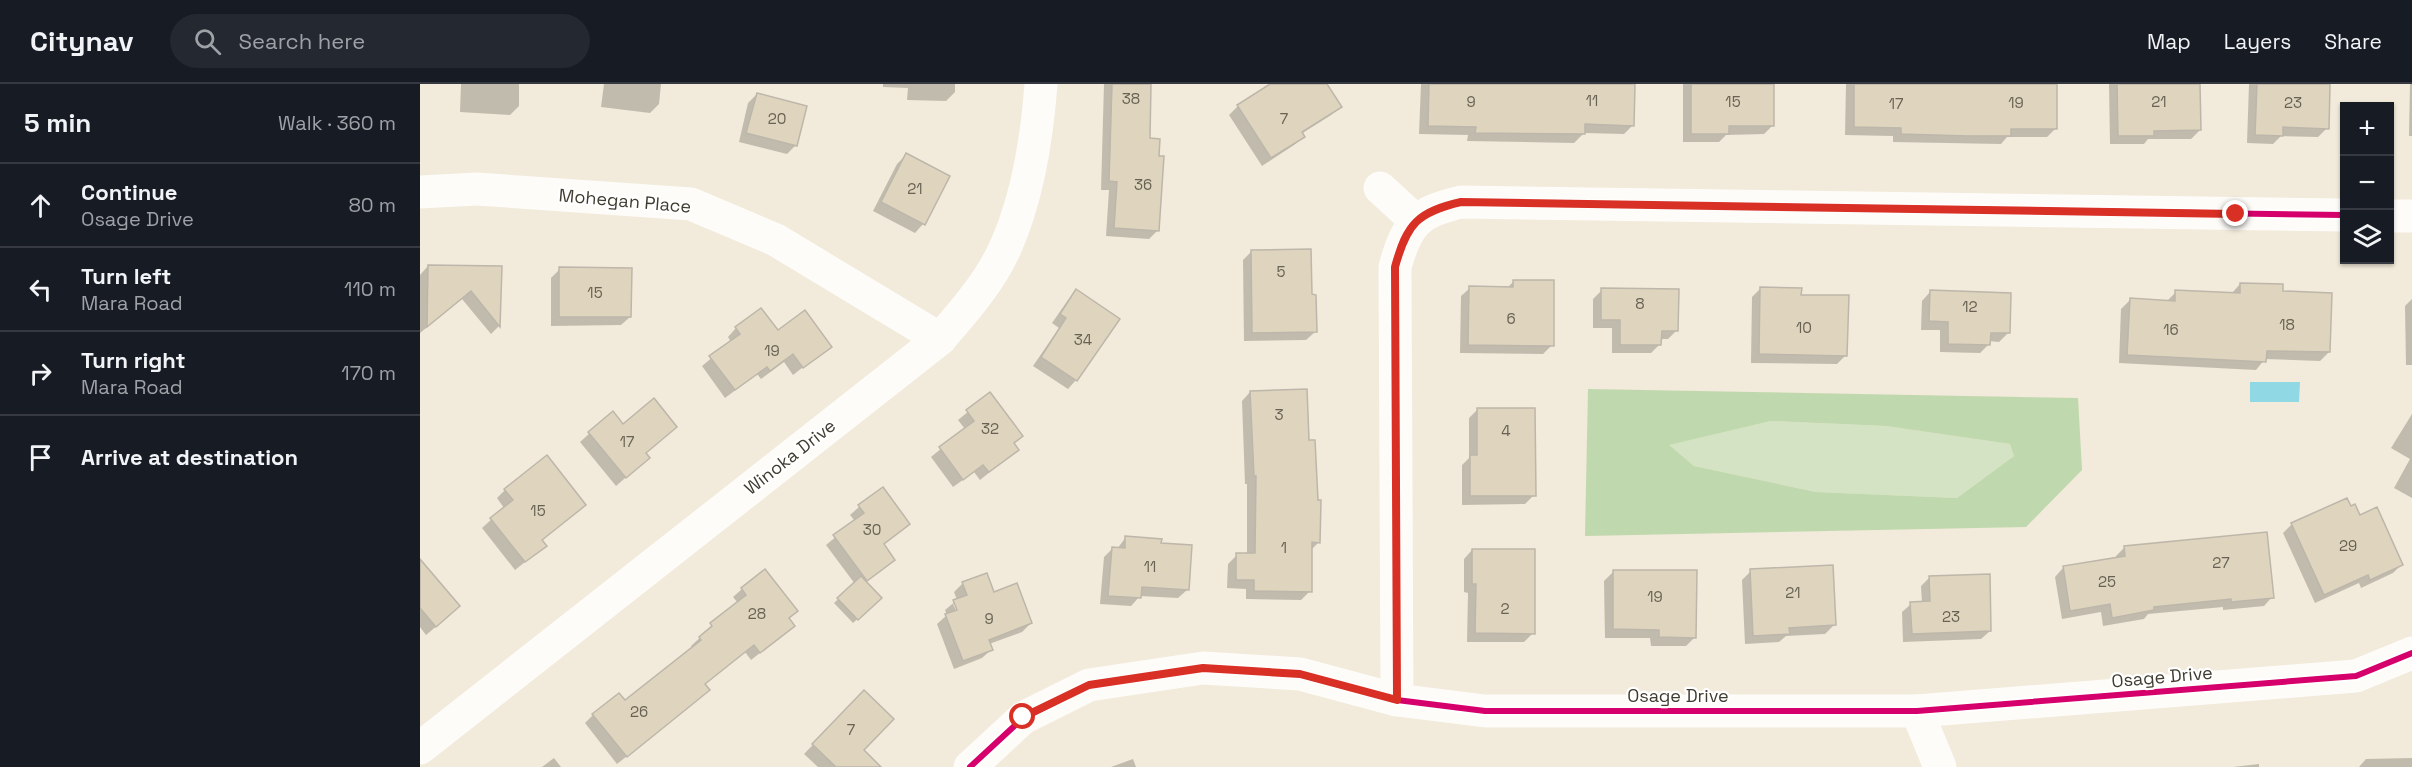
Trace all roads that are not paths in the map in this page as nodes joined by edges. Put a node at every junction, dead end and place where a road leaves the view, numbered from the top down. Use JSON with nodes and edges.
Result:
{"nodes":[{"id":1,"x":1041,"y":84,"type":"edge"},
{"id":2,"x":1380,"y":188,"type":"dead end"},
{"id":3,"x":420,"y":192,"type":"edge"},
{"id":4,"x":2340,"y":215,"type":"edge"},
{"id":5,"x":2394,"y":216,"type":"edge"},
{"id":6,"x":2412,"y":216,"type":"edge"},
{"id":7,"x":1416,"y":220,"type":"junction"},
{"id":8,"x":940,"y":339,"type":"junction"},
{"id":9,"x":2412,"y":653,"type":"edge"},
{"id":10,"x":1397,"y":700,"type":"junction"},
{"id":11,"x":1917,"y":711,"type":"junction"},
{"id":12,"x":420,"y":748,"type":"edge"},
{"id":13,"x":983,"y":761,"type":"edge"},
{"id":14,"x":1940,"y":767,"type":"edge"}],
"edges":[{"from":1,"to":8,"type":"street","name":"Winoka Drive"},
{"from":2,"to":7,"type":"street"},
{"from":3,"to":8,"type":"street","name":"Mohegan Place"},
{"from":4,"to":7,"type":"street"},
{"from":5,"to":6,"type":"street"},
{"from":7,"to":10,"type":"street"},
{"from":8,"to":12,"type":"street","name":"Winoka Drive"},
{"from":9,"to":11,"type":"street","name":"Osage Drive"},
{"from":10,"to":11,"type":"street","name":"Osage Drive"},
{"from":10,"to":13,"type":"street","name":"Osage Drive"},
{"from":11,"to":14,"type":"street"}]}
